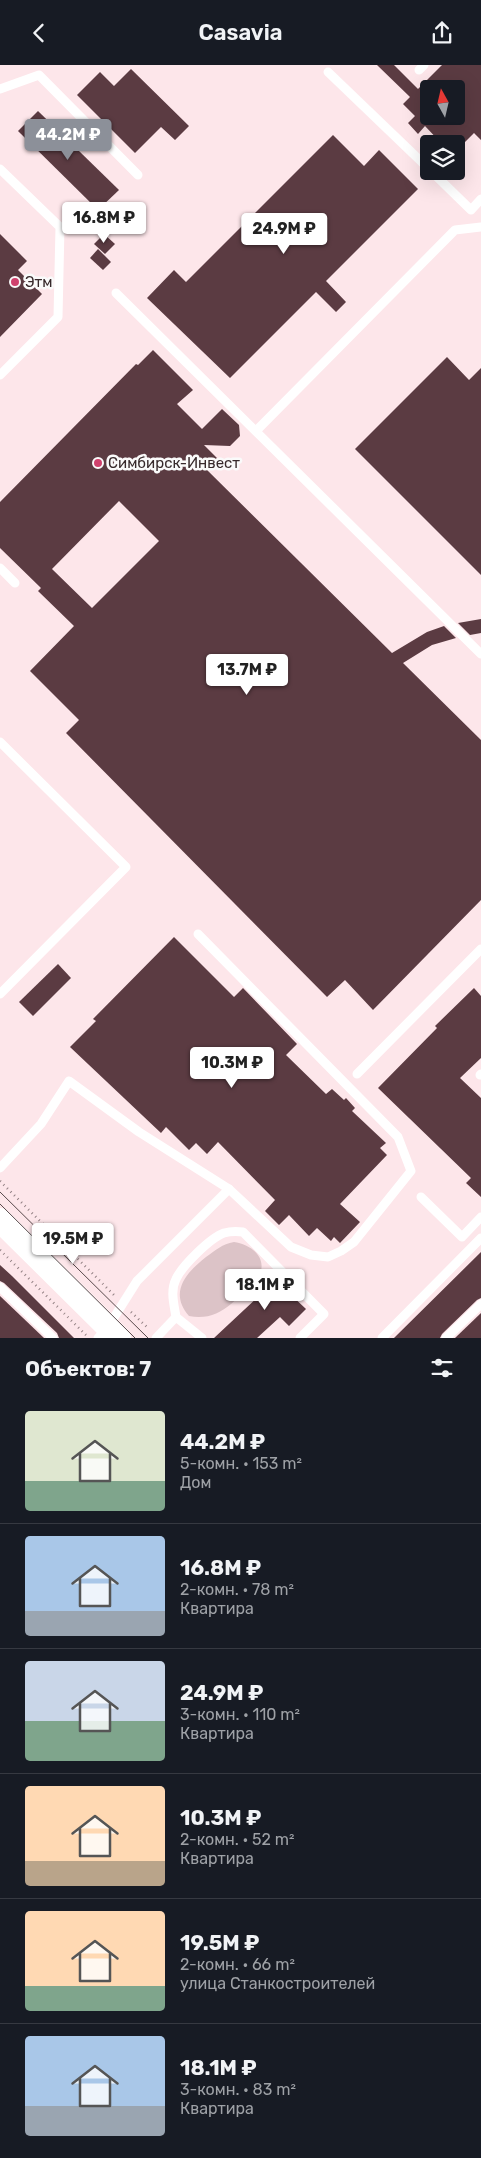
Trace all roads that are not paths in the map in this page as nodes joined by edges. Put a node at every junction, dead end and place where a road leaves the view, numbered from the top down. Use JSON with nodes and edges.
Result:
{"nodes":[{"id":1,"x":328,"y":72,"type":"dead end"},
{"id":2,"x":0,"y":89,"type":"edge"},
{"id":3,"x":420,"y":160,"type":"edge"},
{"id":4,"x":0,"y":169,"type":"edge"},
{"id":5,"x":138,"y":175,"type":"dead end"},
{"id":6,"x":440,"y":180,"type":"edge"},
{"id":7,"x":481,"y":199,"type":"edge"},
{"id":8,"x":481,"y":227,"type":"edge"},
{"id":9,"x":116,"y":293,"type":"dead end"},
{"id":10,"x":0,"y":375,"type":"edge"},
{"id":11,"x":256,"y":431,"type":"junction"},
{"id":12,"x":0,"y":568,"type":"edge"},
{"id":13,"x":15,"y":583,"type":"dead end"},
{"id":14,"x":481,"y":653,"type":"edge"},
{"id":15,"x":0,"y":742,"type":"edge"},
{"id":16,"x":198,"y":934,"type":"dead end"},
{"id":17,"x":481,"y":949,"type":"edge"},
{"id":18,"x":0,"y":994,"type":"edge"},
{"id":19,"x":357,"y":1074,"type":"dead end"},
{"id":20,"x":0,"y":1168,"type":"edge"},
{"id":21,"x":229,"y":1189,"type":"junction"},
{"id":22,"x":421,"y":1197,"type":"dead end"},
{"id":23,"x":481,"y":1217,"type":"edge"},
{"id":24,"x":0,"y":1220,"type":"edge"},
{"id":25,"x":481,"y":1238,"type":"edge"},
{"id":26,"x":0,"y":1287,"type":"edge"},
{"id":27,"x":481,"y":1304,"type":"edge"},
{"id":28,"x":176,"y":1317,"type":"junction"},
{"id":29,"x":104,"y":1335,"type":"edge"},
{"id":30,"x":157,"y":1337,"type":"edge"},
{"id":31,"x":53,"y":1338,"type":"edge"},
{"id":32,"x":202,"y":1338,"type":"edge"},
{"id":33,"x":300,"y":1338,"type":"edge"},
{"id":34,"x":382,"y":1338,"type":"edge"},
{"id":35,"x":446,"y":1338,"type":"edge"}],
"edges":[{"from":1,"to":3,"type":"lane"},
{"from":2,"to":5,"type":"lane"},
{"from":4,"to":10,"type":"lane"},
{"from":6,"to":7,"type":"lane"},
{"from":8,"to":11,"type":"lane"},
{"from":9,"to":11,"type":"lane"},
{"from":11,"to":14,"type":"lane"},
{"from":12,"to":13,"type":"lane"},
{"from":15,"to":18,"type":"lane"},
{"from":16,"to":21,"type":"lane"},
{"from":17,"to":19,"type":"lane"},
{"from":20,"to":21,"type":"lane"},
{"from":21,"to":29,"type":"lane"},
{"from":22,"to":23,"type":"lane"},
{"from":24,"to":29,"type":"street"},
{"from":25,"to":34,"type":"lane"},
{"from":26,"to":31,"type":"lane"},
{"from":27,"to":35,"type":"lane"},
{"from":28,"to":30,"type":"lane"},
{"from":28,"to":32,"type":"lane"},
{"from":28,"to":33,"type":"lane"}]}
